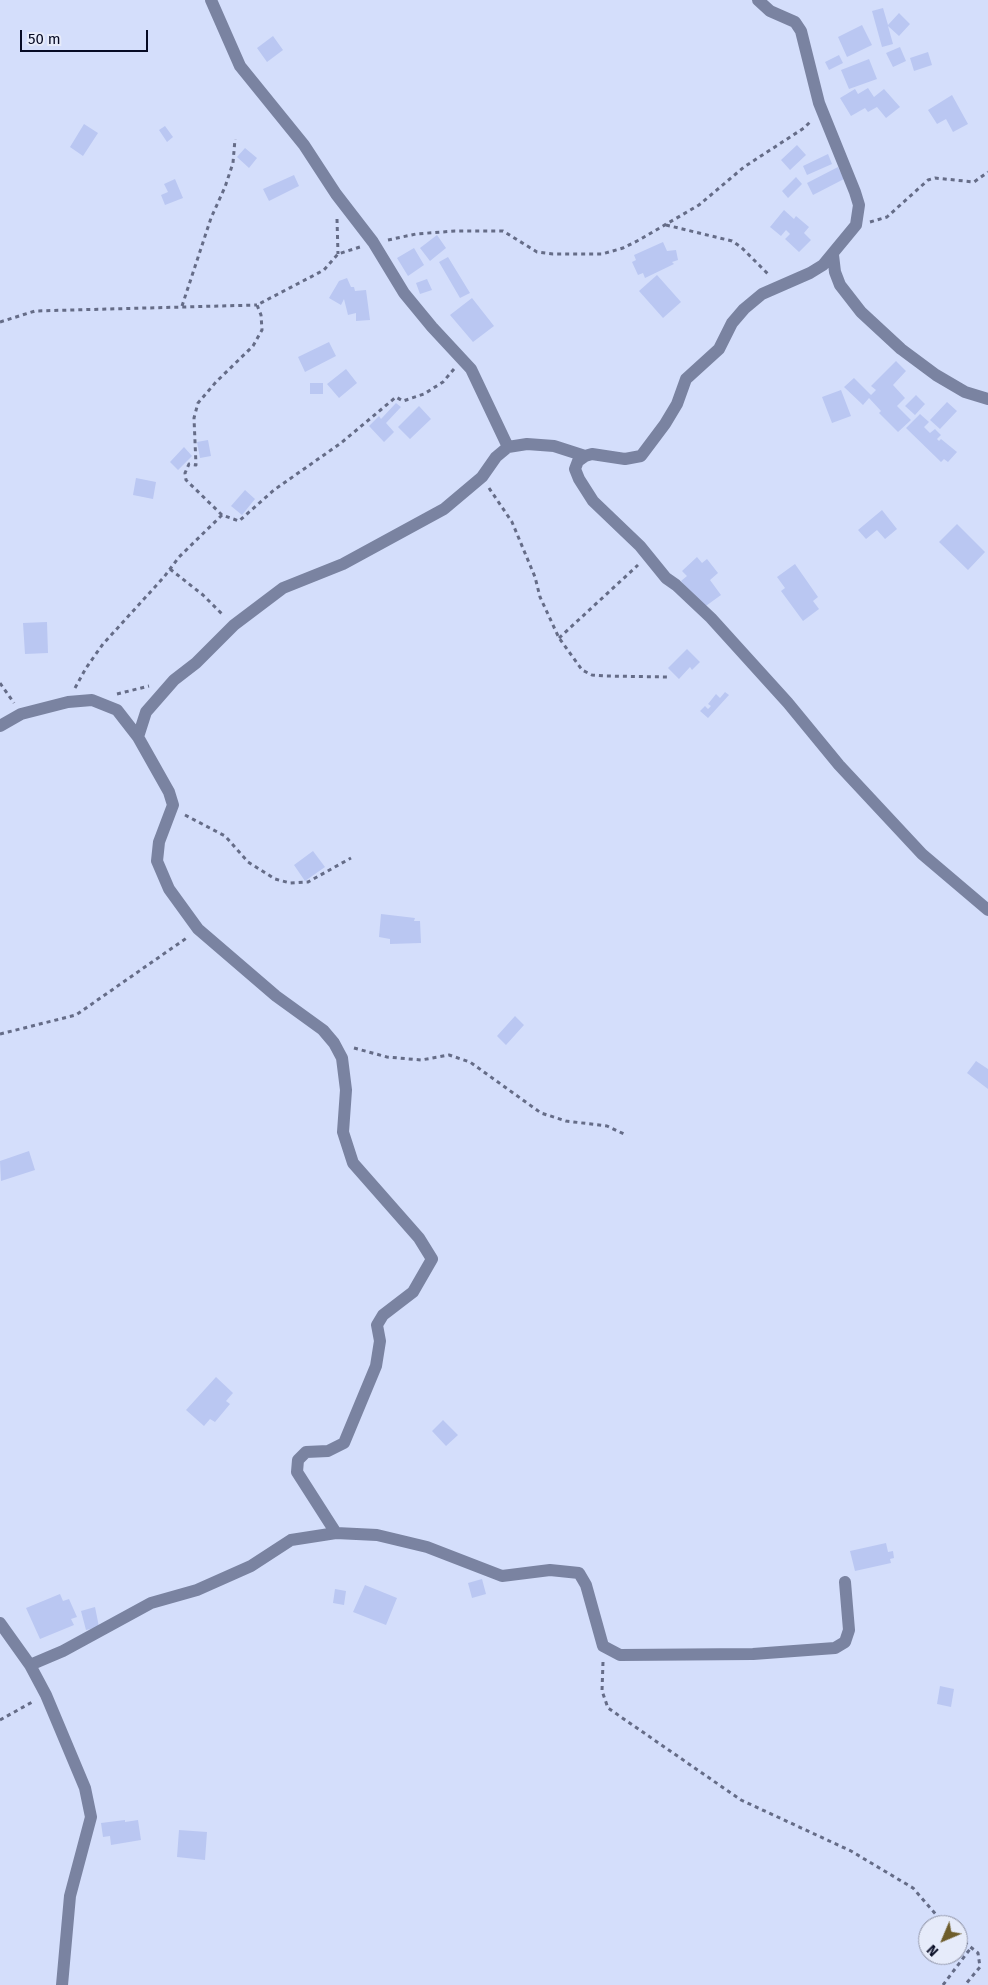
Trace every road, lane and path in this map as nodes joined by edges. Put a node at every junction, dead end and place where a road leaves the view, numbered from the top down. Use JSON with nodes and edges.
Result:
{"nodes":[{"id":1,"x":211,"y":0,"type":"edge"},
{"id":2,"x":758,"y":0,"type":"edge"},
{"id":3,"x":819,"y":103,"type":"junction"},
{"id":4,"x":235,"y":139,"type":"dead end"},
{"id":5,"x":988,"y":172,"type":"edge"},
{"id":6,"x":336,"y":194,"type":"junction"},
{"id":7,"x":666,"y":225,"type":"junction"},
{"id":8,"x":856,"y":225,"type":"junction"},
{"id":9,"x":373,"y":242,"type":"junction"},
{"id":10,"x":338,"y":254,"type":"junction"},
{"id":11,"x":833,"y":255,"type":"junction"},
{"id":12,"x":780,"y":286,"type":"junction"},
{"id":13,"x":257,"y":305,"type":"junction"},
{"id":14,"x":182,"y":306,"type":"junction"},
{"id":15,"x":0,"y":322,"type":"edge"},
{"id":16,"x":461,"y":358,"type":"junction"},
{"id":17,"x":988,"y":399,"type":"edge"},
{"id":18,"x":508,"y":447,"type":"junction"},
{"id":19,"x":585,"y":456,"type":"junction"},
{"id":20,"x":482,"y":477,"type":"junction"},
{"id":21,"x":222,"y":515,"type":"junction"},
{"id":22,"x":648,"y":555,"type":"junction"},
{"id":23,"x":170,"y":569,"type":"junction"},
{"id":24,"x":234,"y":625,"type":"junction"},
{"id":25,"x":560,"y":638,"type":"junction"},
{"id":26,"x":668,"y":677,"type":"dead end"},
{"id":27,"x":174,"y":680,"type":"junction"},
{"id":28,"x":0,"y":683,"type":"edge"},
{"id":29,"x":92,"y":700,"type":"junction"},
{"id":30,"x":68,"y":702,"type":"junction"},
{"id":31,"x":21,"y":714,"type":"junction"},
{"id":32,"x":0,"y":726,"type":"edge"},
{"id":33,"x":138,"y":737,"type":"junction"},
{"id":34,"x":172,"y":805,"type":"junction"},
{"id":35,"x":350,"y":858,"type":"dead end"},
{"id":36,"x":988,"y":910,"type":"edge"},
{"id":37,"x":198,"y":929,"type":"junction"},
{"id":38,"x":0,"y":1034,"type":"edge"},
{"id":39,"x":334,"y":1043,"type":"junction"},
{"id":40,"x":624,"y":1134,"type":"dead end"},
{"id":41,"x":336,"y":1533,"type":"junction"},
{"id":42,"x":845,"y":1582,"type":"dead end"},
{"id":43,"x":0,"y":1623,"type":"edge"},
{"id":44,"x":603,"y":1646,"type":"junction"},
{"id":45,"x":30,"y":1665,"type":"junction"},
{"id":46,"x":46,"y":1695,"type":"junction"},
{"id":47,"x":0,"y":1720,"type":"edge"},
{"id":48,"x":937,"y":1915,"type":"edge"},
{"id":49,"x":970,"y":1949,"type":"joint"},
{"id":50,"x":62,"y":1985,"type":"edge"},
{"id":51,"x":943,"y":1985,"type":"edge"},
{"id":52,"x":965,"y":1985,"type":"edge"}],
"edges":[{"from":1,"to":6,"type":"street"},
{"from":2,"to":3,"type":"street"},
{"from":3,"to":7,"type":"path"},
{"from":3,"to":8,"type":"street"},
{"from":4,"to":14,"type":"path"},
{"from":5,"to":8,"type":"path"},
{"from":6,"to":9,"type":"street"},
{"from":6,"to":10,"type":"path"},
{"from":7,"to":9,"type":"path"},
{"from":7,"to":12,"type":"path"},
{"from":8,"to":11,"type":"street"},
{"from":9,"to":10,"type":"path"},
{"from":9,"to":16,"type":"street"},
{"from":10,"to":13,"type":"path"},
{"from":11,"to":12,"type":"street"},
{"from":11,"to":17,"type":"street"},
{"from":12,"to":19,"type":"street"},
{"from":13,"to":14,"type":"path"},
{"from":13,"to":21,"type":"path"},
{"from":14,"to":15,"type":"path"},
{"from":16,"to":18,"type":"street"},
{"from":16,"to":21,"type":"path"},
{"from":18,"to":19,"type":"street"},
{"from":18,"to":20,"type":"street"},
{"from":19,"to":22,"type":"street"},
{"from":20,"to":24,"type":"street"},
{"from":20,"to":25,"type":"path"},
{"from":21,"to":23,"type":"path"},
{"from":22,"to":25,"type":"path"},
{"from":22,"to":36,"type":"street"},
{"from":23,"to":24,"type":"path"},
{"from":23,"to":30,"type":"path"},
{"from":24,"to":27,"type":"street"},
{"from":25,"to":26,"type":"path"},
{"from":27,"to":29,"type":"path"},
{"from":27,"to":33,"type":"street"},
{"from":28,"to":31,"type":"path"},
{"from":29,"to":30,"type":"street"},
{"from":29,"to":33,"type":"street"},
{"from":30,"to":31,"type":"street"},
{"from":31,"to":32,"type":"street"},
{"from":33,"to":34,"type":"street"},
{"from":34,"to":35,"type":"path"},
{"from":34,"to":37,"type":"street"},
{"from":37,"to":38,"type":"path"},
{"from":37,"to":39,"type":"street"},
{"from":39,"to":40,"type":"path"},
{"from":39,"to":41,"type":"street"},
{"from":41,"to":44,"type":"street"},
{"from":41,"to":45,"type":"street"},
{"from":42,"to":44,"type":"street"},
{"from":43,"to":45,"type":"street"},
{"from":44,"to":48,"type":"path"},
{"from":45,"to":46,"type":"street"},
{"from":46,"to":47,"type":"path"},
{"from":46,"to":50,"type":"street"},
{"from":49,"to":51,"type":"path"},
{"from":49,"to":52,"type":"path"}]}
